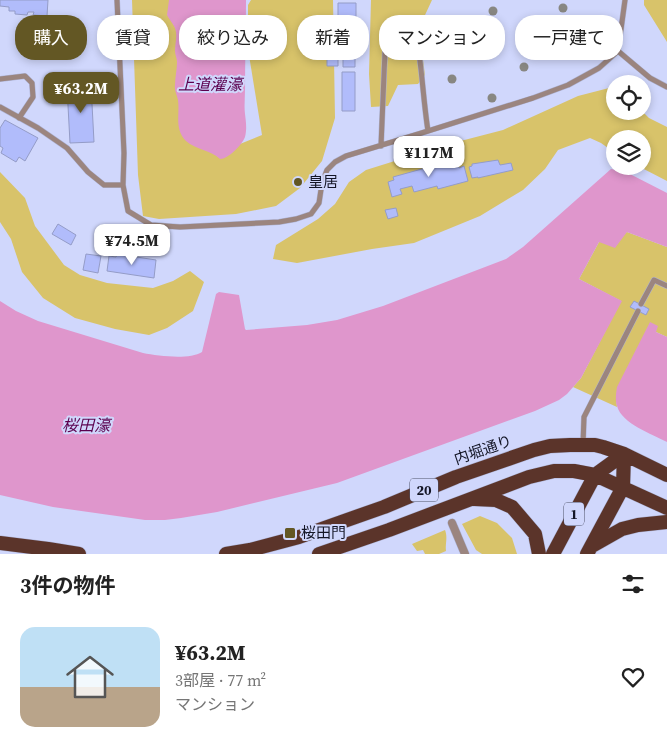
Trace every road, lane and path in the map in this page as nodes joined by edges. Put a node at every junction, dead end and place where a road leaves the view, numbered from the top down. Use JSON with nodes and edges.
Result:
{"nodes":[{"id":1,"x":117,"y":0,"type":"edge"},
{"id":2,"x":625,"y":0,"type":"edge"},
{"id":3,"x":623,"y":15,"type":"edge"},
{"id":4,"x":623,"y":55,"type":"edge"},
{"id":5,"x":608,"y":60,"type":"edge"},
{"id":6,"x":0,"y":79,"type":"edge"},
{"id":7,"x":667,"y":86,"type":"edge"},
{"id":8,"x":0,"y":107,"type":"edge"},
{"id":9,"x":19,"y":118,"type":"junction"},
{"id":10,"x":428,"y":131,"type":"junction"},
{"id":11,"x":381,"y":146,"type":"junction"},
{"id":12,"x":123,"y":185,"type":"junction"},
{"id":13,"x":667,"y":286,"type":"edge"},
{"id":14,"x":641,"y":304,"type":"dead end"},
{"id":15,"x":638,"y":311,"type":"dead end"},
{"id":16,"x":583,"y":445,"type":"junction"},
{"id":17,"x":624,"y":454,"type":"junction"},
{"id":18,"x":594,"y":475,"type":"junction"},
{"id":19,"x":667,"y":475,"type":"edge"},
{"id":20,"x":623,"y":487,"type":"junction"},
{"id":21,"x":469,"y":499,"type":"junction"},
{"id":22,"x":667,"y":508,"type":"edge"},
{"id":23,"x":667,"y":522,"type":"edge"},
{"id":24,"x":452,"y":524,"type":"dead end"},
{"id":25,"x":0,"y":543,"type":"edge"},
{"id":26,"x":590,"y":550,"type":"edge"},
{"id":27,"x":79,"y":554,"type":"edge"},
{"id":28,"x":226,"y":554,"type":"edge"},
{"id":29,"x":319,"y":554,"type":"edge"},
{"id":30,"x":465,"y":554,"type":"edge"},
{"id":31,"x":539,"y":554,"type":"edge"},
{"id":32,"x":553,"y":554,"type":"edge"}],
"edges":[{"from":1,"to":12,"type":"lane"},
{"from":2,"to":3,"type":"lane"},
{"from":4,"to":7,"type":"lane"},
{"from":5,"to":10,"type":"lane"},
{"from":6,"to":9,"type":"lane"},
{"from":8,"to":9,"type":"lane"},
{"from":9,"to":12,"type":"lane"},
{"from":10,"to":11,"type":"lane"},
{"from":10,"to":11,"type":"lane"},
{"from":11,"to":12,"type":"lane"},
{"from":13,"to":14,"type":"lane"},
{"from":15,"to":16,"type":"lane"},
{"from":16,"to":17,"type":"highway","name":"内堀通り","number":"20"},
{"from":16,"to":28,"type":"highway","name":"内堀通り","number":"20"},
{"from":17,"to":18,"type":"highway","number":"1"},
{"from":17,"to":19,"type":"highway","name":"内堀通り"},
{"from":17,"to":20,"type":"highway","number":"1"},
{"from":18,"to":20,"type":"highway","number":"20"},
{"from":18,"to":21,"type":"highway","number":"20"},
{"from":18,"to":32,"type":"highway","number":"1"},
{"from":20,"to":22,"type":"highway","number":"20"},
{"from":20,"to":26,"type":"highway","number":"1"},
{"from":21,"to":29,"type":"highway","number":"20"},
{"from":21,"to":31,"type":"highway","number":"20"},
{"from":23,"to":26,"type":"highway","number":"1"},
{"from":24,"to":30,"type":"street"},
{"from":25,"to":27,"type":"highway"}]}
